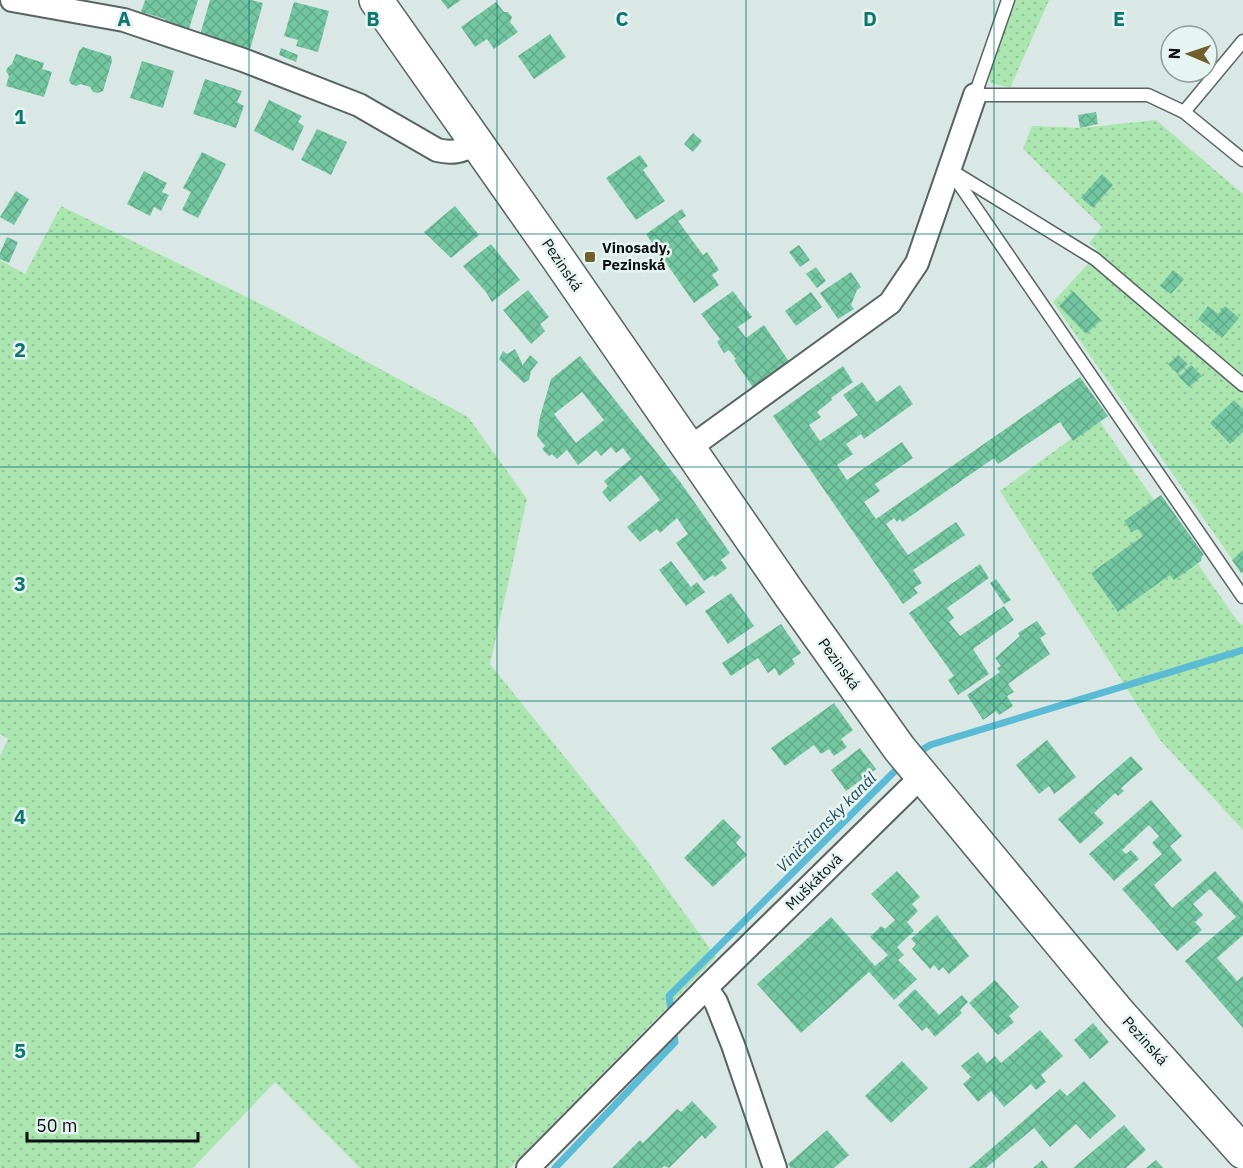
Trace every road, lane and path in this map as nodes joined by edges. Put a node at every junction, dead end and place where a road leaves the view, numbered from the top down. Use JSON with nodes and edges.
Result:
{"nodes":[{"id":1,"x":12,"y":0,"type":"edge"},
{"id":2,"x":376,"y":0,"type":"edge"},
{"id":3,"x":1008,"y":0,"type":"edge"},
{"id":4,"x":1243,"y":40,"type":"edge"},
{"id":5,"x":975,"y":95,"type":"junction"},
{"id":6,"x":1184,"y":112,"type":"junction"},
{"id":7,"x":476,"y":144,"type":"junction"},
{"id":8,"x":1243,"y":160,"type":"edge"},
{"id":9,"x":949,"y":169,"type":"junction"},
{"id":10,"x":1243,"y":385,"type":"edge"},
{"id":11,"x":688,"y":448,"type":"junction"},
{"id":12,"x":1243,"y":597,"type":"edge"},
{"id":13,"x":911,"y":762,"type":"junction"},
{"id":14,"x":706,"y":988,"type":"junction"},
{"id":15,"x":1243,"y":1152,"type":"edge"},
{"id":16,"x":528,"y":1168,"type":"edge"},
{"id":17,"x":775,"y":1168,"type":"edge"}],
"edges":[{"from":1,"to":7,"type":"street"},
{"from":2,"to":7,"type":"main road","name":"Pezinská"},
{"from":3,"to":5,"type":"lane"},
{"from":4,"to":6,"type":"lane"},
{"from":5,"to":6,"type":"lane"},
{"from":5,"to":9,"type":"street"},
{"from":6,"to":8,"type":"lane"},
{"from":7,"to":11,"type":"main road","name":"Pezinská"},
{"from":9,"to":10,"type":"lane"},
{"from":9,"to":11,"type":"street"},
{"from":9,"to":12,"type":"lane"},
{"from":11,"to":13,"type":"main road","name":"Pezinská"},
{"from":13,"to":14,"type":"street","name":"Muškátová"},
{"from":13,"to":15,"type":"main road","name":"Pezinská"},
{"from":14,"to":16,"type":"street","name":"Muškátová"},
{"from":14,"to":17,"type":"street"}]}
